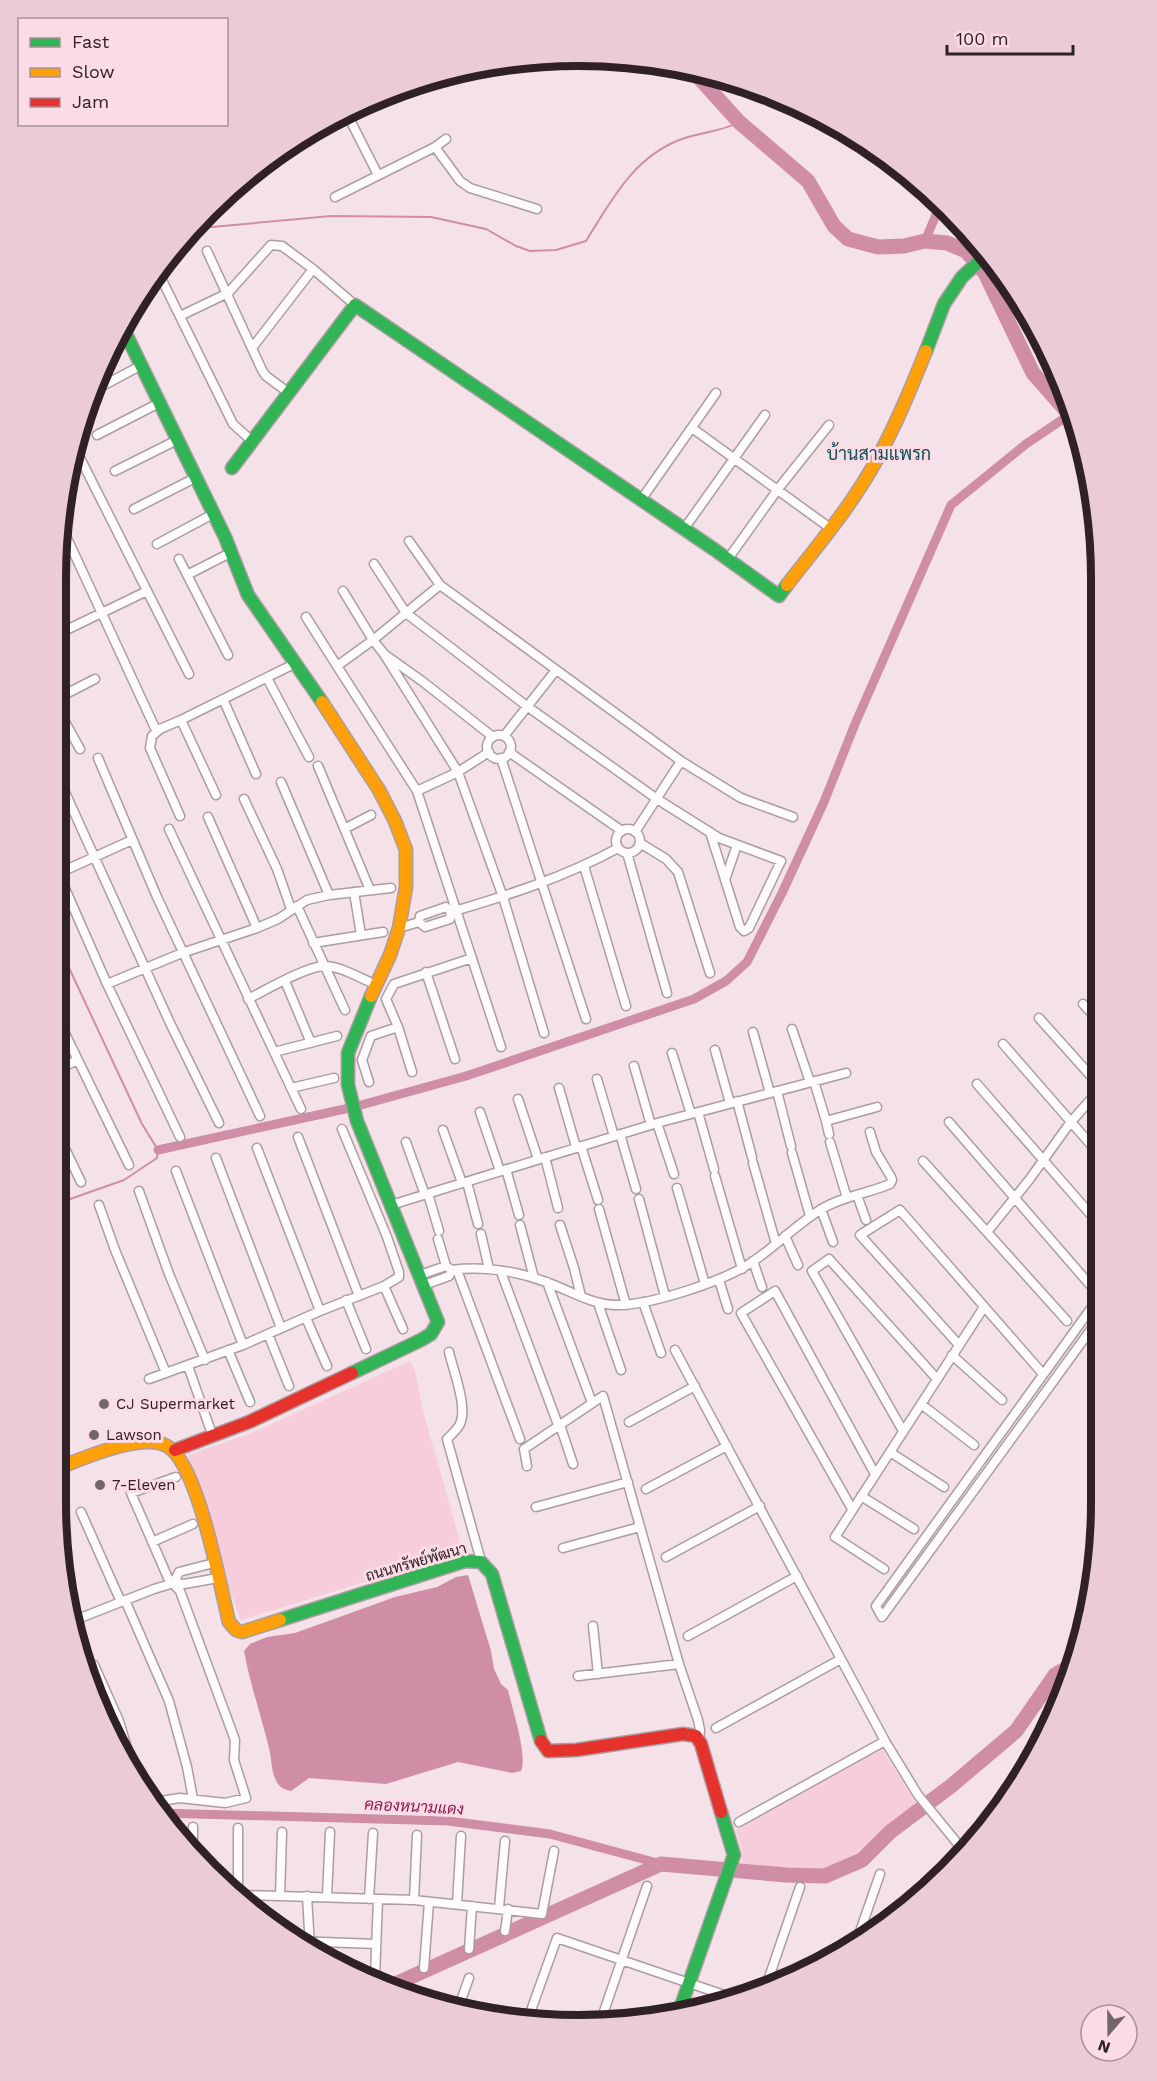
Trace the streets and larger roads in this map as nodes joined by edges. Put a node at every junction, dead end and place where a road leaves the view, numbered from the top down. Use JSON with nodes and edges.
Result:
{"nodes":[{"id":1,"x":350,"y":120,"type":"edge"},
{"id":2,"x":446,"y":139,"type":"dead end"},
{"id":3,"x":435,"y":147,"type":"junction"},
{"id":4,"x":378,"y":175,"type":"junction"},
{"id":5,"x":335,"y":197,"type":"dead end"},
{"id":6,"x":537,"y":209,"type":"dead end"},
{"id":7,"x":207,"y":251,"type":"dead end"},
{"id":8,"x":980,"y":261,"type":"edge"},
{"id":9,"x":313,"y":269,"type":"junction"},
{"id":10,"x":162,"y":280,"type":"edge"},
{"id":11,"x":228,"y":293,"type":"junction"},
{"id":12,"x":355,"y":305,"type":"junction"},
{"id":13,"x":180,"y":316,"type":"junction"},
{"id":14,"x":127,"y":337,"type":"edge"},
{"id":15,"x":252,"y":348,"type":"junction"},
{"id":16,"x":140,"y":366,"type":"junction"},
{"id":17,"x":104,"y":385,"type":"edge"},
{"id":18,"x":289,"y":393,"type":"junction"},
{"id":19,"x":716,"y":393,"type":"dead end"},
{"id":20,"x":159,"y":403,"type":"junction"},
{"id":21,"x":765,"y":415,"type":"dead end"},
{"id":22,"x":829,"y":426,"type":"dead end"},
{"id":23,"x":692,"y":428,"type":"junction"},
{"id":24,"x":96,"y":435,"type":"dead end"},
{"id":25,"x":177,"y":440,"type":"junction"},
{"id":26,"x":252,"y":441,"type":"junction"},
{"id":27,"x":734,"y":458,"type":"junction"},
{"id":28,"x":80,"y":461,"type":"edge"},
{"id":29,"x":232,"y":468,"type":"dead end"},
{"id":30,"x":115,"y":471,"type":"dead end"},
{"id":31,"x":195,"y":478,"type":"junction"},
{"id":32,"x":778,"y":489,"type":"junction"},
{"id":33,"x":641,"y":500,"type":"junction"},
{"id":34,"x":134,"y":508,"type":"dead end"},
{"id":35,"x":213,"y":514,"type":"junction"},
{"id":36,"x":830,"y":528,"type":"junction"},
{"id":37,"x":684,"y":529,"type":"junction"},
{"id":38,"x":68,"y":539,"type":"edge"},
{"id":39,"x":409,"y":541,"type":"dead end"},
{"id":40,"x":157,"y":544,"type":"dead end"},
{"id":41,"x":230,"y":553,"type":"junction"},
{"id":42,"x":728,"y":559,"type":"junction"},
{"id":43,"x":179,"y":560,"type":"dead end"},
{"id":44,"x":374,"y":564,"type":"dead end"},
{"id":45,"x":187,"y":575,"type":"junction"},
{"id":46,"x":440,"y":585,"type":"junction"},
{"id":47,"x":147,"y":591,"type":"junction"},
{"id":48,"x":342,"y":591,"type":"dead end"},
{"id":49,"x":102,"y":613,"type":"junction"},
{"id":50,"x":406,"y":613,"type":"junction"},
{"id":51,"x":306,"y":617,"type":"dead end"},
{"id":52,"x":66,"y":630,"type":"edge"},
{"id":53,"x":373,"y":640,"type":"junction"},
{"id":54,"x":384,"y":654,"type":"junction"},
{"id":55,"x":228,"y":655,"type":"dead end"},
{"id":56,"x":294,"y":664,"type":"junction"},
{"id":57,"x":337,"y":666,"type":"junction"},
{"id":58,"x":556,"y":670,"type":"junction"},
{"id":59,"x":189,"y":674,"type":"dead end"},
{"id":60,"x":267,"y":678,"type":"junction"},
{"id":61,"x":94,"y":680,"type":"dead end"},
{"id":62,"x":422,"y":681,"type":"junction"},
{"id":63,"x":406,"y":691,"type":"junction"},
{"id":64,"x":66,"y":694,"type":"edge"},
{"id":65,"x":223,"y":699,"type":"junction"},
{"id":66,"x":528,"y":707,"type":"junction"},
{"id":67,"x":181,"y":720,"type":"junction"},
{"id":68,"x":66,"y":724,"type":"edge"},
{"id":69,"x":160,"y":729,"type":"junction"},
{"id":70,"x":504,"y":736,"type":"junction"},
{"id":71,"x":493,"y":737,"type":"junction"},
{"id":72,"x":80,"y":749,"type":"dead end"},
{"id":73,"x":489,"y":752,"type":"junction"},
{"id":74,"x":509,"y":752,"type":"junction"},
{"id":75,"x":309,"y":757,"type":"dead end"},
{"id":76,"x":98,"y":758,"type":"dead end"},
{"id":77,"x":501,"y":758,"type":"junction"},
{"id":78,"x":681,"y":761,"type":"junction"},
{"id":79,"x":318,"y":766,"type":"dead end"},
{"id":80,"x":458,"y":772,"type":"junction"},
{"id":81,"x":256,"y":774,"type":"dead end"},
{"id":82,"x":281,"y":782,"type":"dead end"},
{"id":83,"x":417,"y":791,"type":"junction"},
{"id":84,"x":66,"y":795,"type":"edge"},
{"id":85,"x":216,"y":795,"type":"dead end"},
{"id":86,"x":244,"y":799,"type":"dead end"},
{"id":87,"x":657,"y":799,"type":"junction"},
{"id":88,"x":371,"y":814,"type":"dead end"},
{"id":89,"x":180,"y":816,"type":"dead end"},
{"id":90,"x":208,"y":817,"type":"dead end"},
{"id":91,"x":793,"y":818,"type":"dead end"},
{"id":92,"x":346,"y":828,"type":"junction"},
{"id":93,"x":169,"y":829,"type":"dead end"},
{"id":94,"x":622,"y":831,"type":"junction"},
{"id":95,"x":635,"y":832,"type":"junction"},
{"id":96,"x":710,"y":832,"type":"junction"},
{"id":97,"x":132,"y":840,"type":"junction"},
{"id":98,"x":640,"y":843,"type":"junction"},
{"id":99,"x":737,"y":845,"type":"junction"},
{"id":100,"x":618,"y":848,"type":"junction"},
{"id":101,"x":627,"y":853,"type":"junction"},
{"id":102,"x":94,"y":857,"type":"junction"},
{"id":103,"x":584,"y":866,"type":"junction"},
{"id":104,"x":66,"y":868,"type":"edge"},
{"id":105,"x":724,"y":879,"type":"junction"},
{"id":106,"x":541,"y":883,"type":"junction"},
{"id":107,"x":391,"y":888,"type":"dead end"},
{"id":108,"x":370,"y":890,"type":"junction"},
{"id":109,"x":66,"y":892,"type":"edge"},
{"id":110,"x":354,"y":892,"type":"junction"},
{"id":111,"x":329,"y":895,"type":"junction"},
{"id":112,"x":502,"y":897,"type":"junction"},
{"id":113,"x":294,"y":908,"type":"junction"},
{"id":114,"x":453,"y":912,"type":"junction"},
{"id":115,"x":257,"y":928,"type":"junction"},
{"id":116,"x":399,"y":928,"type":"junction"},
{"id":117,"x":383,"y":932,"type":"dead end"},
{"id":118,"x":361,"y":935,"type":"junction"},
{"id":119,"x":220,"y":940,"type":"junction"},
{"id":120,"x":313,"y":943,"type":"junction"},
{"id":121,"x":182,"y":953,"type":"junction"},
{"id":122,"x":472,"y":958,"type":"junction"},
{"id":123,"x":325,"y":966,"type":"junction"},
{"id":124,"x":145,"y":968,"type":"junction"},
{"id":125,"x":426,"y":972,"type":"junction"},
{"id":126,"x":710,"y":973,"type":"dead end"},
{"id":127,"x":285,"y":981,"type":"junction"},
{"id":128,"x":106,"y":984,"type":"junction"},
{"id":129,"x":377,"y":985,"type":"junction"},
{"id":130,"x":667,"y":993,"type":"dead end"},
{"id":131,"x":248,"y":999,"type":"junction"},
{"id":132,"x":1083,"y":1004,"type":"dead end"},
{"id":133,"x":626,"y":1006,"type":"dead end"},
{"id":134,"x":345,"y":1010,"type":"dead end"},
{"id":135,"x":1091,"y":1012,"type":"edge"},
{"id":136,"x":1039,"y":1018,"type":"dead end"},
{"id":137,"x":586,"y":1019,"type":"dead end"},
{"id":138,"x":398,"y":1027,"type":"junction"},
{"id":139,"x":792,"y":1029,"type":"dead end"},
{"id":140,"x":753,"y":1032,"type":"dead end"},
{"id":141,"x":544,"y":1033,"type":"dead end"},
{"id":142,"x":66,"y":1035,"type":"edge"},
{"id":143,"x":337,"y":1036,"type":"dead end"},
{"id":144,"x":311,"y":1043,"type":"junction"},
{"id":145,"x":1003,"y":1044,"type":"dead end"},
{"id":146,"x":501,"y":1047,"type":"dead end"},
{"id":147,"x":716,"y":1050,"type":"dead end"},
{"id":148,"x":274,"y":1052,"type":"junction"},
{"id":149,"x":672,"y":1053,"type":"dead end"},
{"id":150,"x":456,"y":1059,"type":"dead end"},
{"id":151,"x":78,"y":1060,"type":"junction"},
{"id":152,"x":66,"y":1065,"type":"edge"},
{"id":153,"x":634,"y":1066,"type":"dead end"},
{"id":154,"x":412,"y":1072,"type":"dead end"},
{"id":155,"x":846,"y":1072,"type":"dead end"},
{"id":156,"x":1091,"y":1076,"type":"edge"},
{"id":157,"x":334,"y":1078,"type":"dead end"},
{"id":158,"x":597,"y":1079,"type":"dead end"},
{"id":159,"x":369,"y":1082,"type":"dead end"},
{"id":160,"x":812,"y":1082,"type":"junction"},
{"id":161,"x":977,"y":1084,"type":"dead end"},
{"id":162,"x":291,"y":1088,"type":"junction"},
{"id":163,"x":558,"y":1088,"type":"dead end"},
{"id":164,"x":773,"y":1092,"type":"junction"},
{"id":165,"x":518,"y":1099,"type":"dead end"},
{"id":166,"x":1091,"y":1099,"type":"edge"},
{"id":167,"x":733,"y":1102,"type":"junction"},
{"id":168,"x":876,"y":1107,"type":"dead end"},
{"id":169,"x":301,"y":1109,"type":"dead end"},
{"id":170,"x":480,"y":1112,"type":"dead end"},
{"id":171,"x":694,"y":1113,"type":"junction"},
{"id":172,"x":260,"y":1116,"type":"dead end"},
{"id":173,"x":826,"y":1121,"type":"junction"},
{"id":174,"x":950,"y":1122,"type":"dead end"},
{"id":175,"x":1071,"y":1122,"type":"junction"},
{"id":176,"x":219,"y":1123,"type":"dead end"},
{"id":177,"x":654,"y":1124,"type":"junction"},
{"id":178,"x":342,"y":1129,"type":"dead end"},
{"id":179,"x":443,"y":1130,"type":"dead end"},
{"id":180,"x":870,"y":1132,"type":"dead end"},
{"id":181,"x":617,"y":1135,"type":"junction"},
{"id":182,"x":180,"y":1137,"type":"dead end"},
{"id":183,"x":298,"y":1137,"type":"dead end"},
{"id":184,"x":406,"y":1142,"type":"dead end"},
{"id":185,"x":1091,"y":1145,"type":"edge"},
{"id":186,"x":579,"y":1146,"type":"junction"},
{"id":187,"x":257,"y":1148,"type":"dead end"},
{"id":188,"x":66,"y":1151,"type":"edge"},
{"id":189,"x":216,"y":1158,"type":"dead end"},
{"id":190,"x":541,"y":1158,"type":"junction"},
{"id":191,"x":1044,"y":1160,"type":"junction"},
{"id":192,"x":923,"y":1161,"type":"dead end"},
{"id":193,"x":129,"y":1164,"type":"dead end"},
{"id":194,"x":503,"y":1170,"type":"junction"},
{"id":195,"x":176,"y":1171,"type":"dead end"},
{"id":196,"x":674,"y":1174,"type":"dead end"},
{"id":197,"x":81,"y":1182,"type":"dead end"},
{"id":198,"x":464,"y":1183,"type":"junction"},
{"id":199,"x":677,"y":1188,"type":"dead end"},
{"id":200,"x":139,"y":1191,"type":"dead end"},
{"id":201,"x":426,"y":1195,"type":"junction"},
{"id":202,"x":857,"y":1195,"type":"junction"},
{"id":203,"x":847,"y":1198,"type":"junction"},
{"id":204,"x":1015,"y":1198,"type":"junction"},
{"id":205,"x":99,"y":1205,"type":"dead end"},
{"id":206,"x":391,"y":1205,"type":"junction"},
{"id":207,"x":558,"y":1208,"type":"dead end"},
{"id":208,"x":821,"y":1209,"type":"junction"},
{"id":209,"x":519,"y":1215,"type":"dead end"},
{"id":210,"x":1091,"y":1215,"type":"edge"},
{"id":211,"x":810,"y":1216,"type":"junction"},
{"id":212,"x":866,"y":1220,"type":"dead end"},
{"id":213,"x":478,"y":1224,"type":"dead end"},
{"id":214,"x":560,"y":1225,"type":"dead end"},
{"id":215,"x":520,"y":1226,"type":"dead end"},
{"id":216,"x":987,"y":1232,"type":"junction"},
{"id":217,"x":481,"y":1234,"type":"dead end"},
{"id":218,"x":785,"y":1236,"type":"junction"},
{"id":219,"x":833,"y":1242,"type":"dead end"},
{"id":220,"x":776,"y":1244,"type":"junction"},
{"id":221,"x":753,"y":1261,"type":"junction"},
{"id":222,"x":798,"y":1265,"type":"dead end"},
{"id":223,"x":451,"y":1269,"type":"junction"},
{"id":224,"x":489,"y":1269,"type":"junction"},
{"id":225,"x":742,"y":1269,"type":"junction"},
{"id":226,"x":501,"y":1272,"type":"junction"},
{"id":227,"x":534,"y":1278,"type":"junction"},
{"id":228,"x":422,"y":1280,"type":"junction"},
{"id":229,"x":719,"y":1280,"type":"junction"},
{"id":230,"x":547,"y":1282,"type":"junction"},
{"id":231,"x":705,"y":1284,"type":"junction"},
{"id":232,"x":384,"y":1286,"type":"junction"},
{"id":233,"x":1091,"y":1286,"type":"dead end"},
{"id":234,"x":762,"y":1287,"type":"dead end"},
{"id":235,"x":359,"y":1296,"type":"junction"},
{"id":236,"x":580,"y":1296,"type":"junction"},
{"id":237,"x":665,"y":1296,"type":"junction"},
{"id":238,"x":346,"y":1300,"type":"junction"},
{"id":239,"x":644,"y":1302,"type":"junction"},
{"id":240,"x":598,"y":1303,"type":"junction"},
{"id":241,"x":626,"y":1305,"type":"junction"},
{"id":242,"x":984,"y":1307,"type":"junction"},
{"id":243,"x":1091,"y":1308,"type":"edge"},
{"id":244,"x":728,"y":1309,"type":"dead end"},
{"id":245,"x":320,"y":1311,"type":"junction"},
{"id":246,"x":306,"y":1318,"type":"junction"},
{"id":247,"x":1067,"y":1321,"type":"dead end"},
{"id":248,"x":281,"y":1328,"type":"junction"},
{"id":249,"x":403,"y":1329,"type":"dead end"},
{"id":250,"x":1091,"y":1329,"type":"edge"},
{"id":251,"x":268,"y":1334,"type":"junction"},
{"id":252,"x":243,"y":1345,"type":"junction"},
{"id":253,"x":959,"y":1345,"type":"junction"},
{"id":254,"x":366,"y":1349,"type":"dead end"},
{"id":255,"x":228,"y":1350,"type":"junction"},
{"id":256,"x":675,"y":1350,"type":"dead end"},
{"id":257,"x":449,"y":1352,"type":"dead end"},
{"id":258,"x":661,"y":1353,"type":"dead end"},
{"id":259,"x":952,"y":1355,"type":"junction"},
{"id":260,"x":205,"y":1360,"type":"junction"},
{"id":261,"x":188,"y":1366,"type":"junction"},
{"id":262,"x":327,"y":1366,"type":"dead end"},
{"id":263,"x":621,"y":1370,"type":"dead end"},
{"id":264,"x":166,"y":1373,"type":"junction"},
{"id":265,"x":1043,"y":1374,"type":"junction"},
{"id":266,"x":149,"y":1379,"type":"dead end"},
{"id":267,"x":937,"y":1379,"type":"junction"},
{"id":268,"x":289,"y":1386,"type":"dead end"},
{"id":269,"x":694,"y":1386,"type":"junction"},
{"id":270,"x":591,"y":1400,"type":"dead end"},
{"id":271,"x":1002,"y":1400,"type":"dead end"},
{"id":272,"x":250,"y":1402,"type":"dead end"},
{"id":273,"x":921,"y":1404,"type":"junction"},
{"id":274,"x":629,"y":1422,"type":"dead end"},
{"id":275,"x":559,"y":1423,"type":"junction"},
{"id":276,"x":903,"y":1431,"type":"junction"},
{"id":277,"x":213,"y":1437,"type":"junction"},
{"id":278,"x":520,"y":1439,"type":"dead end"},
{"id":279,"x":974,"y":1445,"type":"dead end"},
{"id":280,"x":727,"y":1446,"type":"junction"},
{"id":281,"x":175,"y":1450,"type":"junction"},
{"id":282,"x":890,"y":1452,"type":"junction"},
{"id":283,"x":573,"y":1464,"type":"dead end"},
{"id":284,"x":66,"y":1465,"type":"edge"},
{"id":285,"x":527,"y":1466,"type":"dead end"},
{"id":286,"x":875,"y":1474,"type":"junction"},
{"id":287,"x":176,"y":1477,"type":"dead end"},
{"id":288,"x":628,"y":1482,"type":"junction"},
{"id":289,"x":944,"y":1487,"type":"dead end"},
{"id":290,"x":646,"y":1489,"type":"dead end"},
{"id":291,"x":861,"y":1496,"type":"junction"},
{"id":292,"x":536,"y":1506,"type":"dead end"},
{"id":293,"x":760,"y":1506,"type":"junction"},
{"id":294,"x":852,"y":1509,"type":"junction"},
{"id":295,"x":81,"y":1512,"type":"dead end"},
{"id":296,"x":193,"y":1524,"type":"dead end"},
{"id":297,"x":640,"y":1527,"type":"junction"},
{"id":298,"x":914,"y":1529,"type":"dead end"},
{"id":299,"x":152,"y":1542,"type":"junction"},
{"id":300,"x":563,"y":1548,"type":"dead end"},
{"id":301,"x":666,"y":1557,"type":"dead end"},
{"id":302,"x":481,"y":1561,"type":"junction"},
{"id":303,"x":214,"y":1563,"type":"junction"},
{"id":304,"x":884,"y":1569,"type":"dead end"},
{"id":305,"x":797,"y":1576,"type":"junction"},
{"id":306,"x":218,"y":1578,"type":"junction"},
{"id":307,"x":174,"y":1583,"type":"junction"},
{"id":308,"x":123,"y":1601,"type":"junction"},
{"id":309,"x":79,"y":1618,"type":"edge"},
{"id":310,"x":593,"y":1626,"type":"dead end"},
{"id":311,"x":688,"y":1636,"type":"dead end"},
{"id":312,"x":841,"y":1659,"type":"junction"},
{"id":313,"x":679,"y":1664,"type":"junction"},
{"id":314,"x":94,"y":1665,"type":"dead end"},
{"id":315,"x":598,"y":1674,"type":"junction"},
{"id":316,"x":578,"y":1676,"type":"dead end"},
{"id":317,"x":716,"y":1728,"type":"dead end"},
{"id":318,"x":125,"y":1740,"type":"edge"},
{"id":319,"x":699,"y":1740,"type":"junction"},
{"id":320,"x":885,"y":1741,"type":"junction"},
{"id":321,"x":193,"y":1799,"type":"junction"},
{"id":322,"x":162,"y":1801,"type":"edge"},
{"id":323,"x":739,"y":1822,"type":"dead end"},
{"id":324,"x":193,"y":1827,"type":"dead end"},
{"id":325,"x":238,"y":1828,"type":"dead end"},
{"id":326,"x":282,"y":1832,"type":"dead end"},
{"id":327,"x":330,"y":1832,"type":"dead end"},
{"id":328,"x":373,"y":1833,"type":"dead end"},
{"id":329,"x":417,"y":1835,"type":"dead end"},
{"id":330,"x":461,"y":1836,"type":"dead end"},
{"id":331,"x":193,"y":1840,"type":"edge"},
{"id":332,"x":505,"y":1841,"type":"dead end"},
{"id":333,"x":959,"y":1845,"type":"edge"},
{"id":334,"x":554,"y":1851,"type":"dead end"},
{"id":335,"x":879,"y":1874,"type":"dead end"},
{"id":336,"x":238,"y":1885,"type":"edge"},
{"id":337,"x":647,"y":1886,"type":"dead end"},
{"id":338,"x":800,"y":1887,"type":"dead end"},
{"id":339,"x":250,"y":1895,"type":"edge"},
{"id":340,"x":280,"y":1896,"type":"junction"},
{"id":341,"x":307,"y":1896,"type":"junction"},
{"id":342,"x":327,"y":1896,"type":"junction"},
{"id":343,"x":374,"y":1899,"type":"junction"},
{"id":344,"x":414,"y":1900,"type":"junction"},
{"id":345,"x":429,"y":1902,"type":"junction"},
{"id":346,"x":458,"y":1904,"type":"junction"},
{"id":347,"x":472,"y":1906,"type":"junction"},
{"id":348,"x":504,"y":1909,"type":"junction"},
{"id":349,"x":505,"y":1931,"type":"dead end"},
{"id":350,"x":860,"y":1931,"type":"edge"},
{"id":351,"x":310,"y":1939,"type":"edge"},
{"id":352,"x":319,"y":1944,"type":"edge"},
{"id":353,"x":376,"y":1944,"type":"junction"},
{"id":354,"x":469,"y":1949,"type":"dead end"},
{"id":355,"x":622,"y":1960,"type":"junction"},
{"id":356,"x":424,"y":1968,"type":"dead end"},
{"id":357,"x":375,"y":1973,"type":"edge"},
{"id":358,"x":469,"y":1978,"type":"dead end"},
{"id":359,"x":769,"y":1978,"type":"edge"},
{"id":360,"x":690,"y":1983,"type":"junction"},
{"id":361,"x":723,"y":1994,"type":"edge"},
{"id":362,"x":461,"y":2001,"type":"edge"},
{"id":363,"x":682,"y":2004,"type":"edge"},
{"id":364,"x":530,"y":2013,"type":"edge"},
{"id":365,"x":603,"y":2014,"type":"edge"}],
"edges":[{"from":1,"to":4,"type":"street"},
{"from":2,"to":3,"type":"street"},
{"from":3,"to":4,"type":"street"},
{"from":3,"to":6,"type":"street"},
{"from":4,"to":5,"type":"street"},
{"from":7,"to":11,"type":"street"},
{"from":8,"to":36,"type":"street"},
{"from":9,"to":11,"type":"street"},
{"from":9,"to":12,"type":"street"},
{"from":9,"to":15,"type":"street"},
{"from":10,"to":13,"type":"street"},
{"from":11,"to":13,"type":"street"},
{"from":11,"to":15,"type":"street"},
{"from":12,"to":18,"type":"street"},
{"from":12,"to":33,"type":"street"},
{"from":13,"to":26,"type":"street"},
{"from":14,"to":16,"type":"street"},
{"from":15,"to":18,"type":"street"},
{"from":16,"to":17,"type":"street"},
{"from":16,"to":20,"type":"street"},
{"from":18,"to":26,"type":"street"},
{"from":19,"to":23,"type":"street"},
{"from":20,"to":24,"type":"street"},
{"from":20,"to":25,"type":"street"},
{"from":21,"to":27,"type":"street"},
{"from":22,"to":32,"type":"street"},
{"from":23,"to":27,"type":"street"},
{"from":23,"to":33,"type":"street"},
{"from":25,"to":30,"type":"street"},
{"from":25,"to":31,"type":"street"},
{"from":26,"to":29,"type":"street"},
{"from":27,"to":32,"type":"street"},
{"from":27,"to":37,"type":"street"},
{"from":28,"to":47,"type":"street"},
{"from":31,"to":34,"type":"street"},
{"from":31,"to":35,"type":"street"},
{"from":32,"to":36,"type":"street"},
{"from":32,"to":42,"type":"street"},
{"from":33,"to":37,"type":"street"},
{"from":35,"to":40,"type":"street"},
{"from":35,"to":41,"type":"street"},
{"from":36,"to":42,"type":"street"},
{"from":37,"to":42,"type":"street"},
{"from":38,"to":49,"type":"street"},
{"from":39,"to":46,"type":"street"},
{"from":41,"to":45,"type":"street"},
{"from":41,"to":56,"type":"street"},
{"from":43,"to":45,"type":"street"},
{"from":44,"to":50,"type":"street"},
{"from":45,"to":55,"type":"street"},
{"from":46,"to":50,"type":"street"},
{"from":46,"to":58,"type":"street"},
{"from":47,"to":49,"type":"street"},
{"from":47,"to":59,"type":"street"},
{"from":48,"to":53,"type":"street"},
{"from":49,"to":52,"type":"street"},
{"from":49,"to":69,"type":"street"},
{"from":50,"to":53,"type":"street"},
{"from":50,"to":66,"type":"street"},
{"from":51,"to":57,"type":"street"},
{"from":53,"to":54,"type":"street"},
{"from":53,"to":57,"type":"street"},
{"from":54,"to":62,"type":"street"},
{"from":54,"to":63,"type":"street"},
{"from":56,"to":60,"type":"street"},
{"from":56,"to":116,"type":"street"},
{"from":57,"to":83,"type":"street"},
{"from":58,"to":66,"type":"street"},
{"from":58,"to":78,"type":"street"},
{"from":60,"to":65,"type":"street"},
{"from":60,"to":75,"type":"street"},
{"from":61,"to":64,"type":"street"},
{"from":62,"to":63,"type":"street"},
{"from":62,"to":71,"type":"street"},
{"from":63,"to":80,"type":"street"},
{"from":65,"to":67,"type":"street"},
{"from":65,"to":81,"type":"street"},
{"from":66,"to":70,"type":"street"},
{"from":66,"to":87,"type":"street"},
{"from":67,"to":69,"type":"street"},
{"from":67,"to":85,"type":"street"},
{"from":68,"to":72,"type":"street"},
{"from":69,"to":89,"type":"street"},
{"from":70,"to":71,"type":"street"},
{"from":70,"to":74,"type":"street"},
{"from":71,"to":73,"type":"street"},
{"from":73,"to":77,"type":"street"},
{"from":73,"to":80,"type":"street"},
{"from":74,"to":77,"type":"street"},
{"from":74,"to":94,"type":"street"},
{"from":76,"to":97,"type":"street"},
{"from":77,"to":106,"type":"street"},
{"from":78,"to":87,"type":"street"},
{"from":78,"to":91,"type":"street"},
{"from":79,"to":92,"type":"street"},
{"from":80,"to":83,"type":"street"},
{"from":80,"to":112,"type":"street"},
{"from":82,"to":111,"type":"street"},
{"from":83,"to":114,"type":"street"},
{"from":84,"to":102,"type":"street"},
{"from":86,"to":113,"type":"street"},
{"from":87,"to":95,"type":"street"},
{"from":87,"to":96,"type":"street"},
{"from":88,"to":92,"type":"street"},
{"from":90,"to":115,"type":"street"},
{"from":92,"to":108,"type":"street"},
{"from":93,"to":119,"type":"street"},
{"from":94,"to":95,"type":"street"},
{"from":94,"to":100,"type":"street"},
{"from":95,"to":98,"type":"street"},
{"from":96,"to":99,"type":"street"},
{"from":96,"to":105,"type":"street"},
{"from":97,"to":102,"type":"street"},
{"from":97,"to":121,"type":"street"},
{"from":98,"to":101,"type":"street"},
{"from":98,"to":126,"type":"street"},
{"from":99,"to":105,"type":"street"},
{"from":99,"to":105,"type":"street"},
{"from":100,"to":101,"type":"street"},
{"from":100,"to":103,"type":"street"},
{"from":101,"to":130,"type":"street"},
{"from":102,"to":104,"type":"street"},
{"from":102,"to":124,"type":"street"},
{"from":103,"to":106,"type":"street"},
{"from":103,"to":133,"type":"street"},
{"from":106,"to":112,"type":"street"},
{"from":106,"to":137,"type":"street"},
{"from":107,"to":108,"type":"street"},
{"from":108,"to":110,"type":"street"},
{"from":109,"to":128,"type":"street"},
{"from":110,"to":111,"type":"street"},
{"from":110,"to":118,"type":"street"},
{"from":111,"to":113,"type":"street"},
{"from":112,"to":114,"type":"street"},
{"from":112,"to":141,"type":"street"},
{"from":113,"to":115,"type":"street"},
{"from":113,"to":120,"type":"street"},
{"from":114,"to":116,"type":"street"},
{"from":114,"to":122,"type":"street"},
{"from":115,"to":119,"type":"street"},
{"from":116,"to":129,"type":"street"},
{"from":117,"to":118,"type":"street"},
{"from":118,"to":120,"type":"street"},
{"from":119,"to":121,"type":"street"},
{"from":119,"to":131,"type":"street"},
{"from":120,"to":123,"type":"street"},
{"from":121,"to":124,"type":"street"},
{"from":121,"to":172,"type":"street"},
{"from":122,"to":125,"type":"street"},
{"from":122,"to":146,"type":"street"},
{"from":123,"to":127,"type":"street"},
{"from":123,"to":129,"type":"street"},
{"from":123,"to":134,"type":"street"},
{"from":124,"to":128,"type":"street"},
{"from":124,"to":176,"type":"street"},
{"from":125,"to":138,"type":"street"},
{"from":125,"to":150,"type":"street"},
{"from":127,"to":131,"type":"street"},
{"from":127,"to":144,"type":"street"},
{"from":128,"to":182,"type":"street"},
{"from":129,"to":206,"type":"street"},
{"from":131,"to":148,"type":"street"},
{"from":132,"to":135,"type":"street"},
{"from":136,"to":156,"type":"street"},
{"from":138,"to":154,"type":"street"},
{"from":138,"to":159,"type":"street"},
{"from":139,"to":160,"type":"street"},
{"from":140,"to":164,"type":"street"},
{"from":142,"to":151,"type":"street"},
{"from":143,"to":144,"type":"street"},
{"from":144,"to":148,"type":"street"},
{"from":145,"to":175,"type":"street"},
{"from":147,"to":167,"type":"street"},
{"from":148,"to":162,"type":"street"},
{"from":149,"to":171,"type":"street"},
{"from":151,"to":152,"type":"street"},
{"from":151,"to":193,"type":"street"},
{"from":153,"to":177,"type":"street"},
{"from":155,"to":160,"type":"street"},
{"from":157,"to":162,"type":"street"},
{"from":158,"to":181,"type":"street"},
{"from":160,"to":164,"type":"street"},
{"from":160,"to":173,"type":"street"},
{"from":161,"to":191,"type":"street"},
{"from":162,"to":169,"type":"street"},
{"from":163,"to":186,"type":"street"},
{"from":164,"to":167,"type":"street"},
{"from":164,"to":211,"type":"street"},
{"from":165,"to":190,"type":"street"},
{"from":166,"to":175,"type":"street"},
{"from":167,"to":171,"type":"street"},
{"from":167,"to":220,"type":"street"},
{"from":168,"to":173,"type":"street"},
{"from":170,"to":194,"type":"street"},
{"from":171,"to":177,"type":"street"},
{"from":171,"to":225,"type":"street"},
{"from":173,"to":203,"type":"street"},
{"from":174,"to":204,"type":"street"},
{"from":175,"to":185,"type":"street"},
{"from":175,"to":191,"type":"street"},
{"from":177,"to":181,"type":"street"},
{"from":177,"to":196,"type":"street"},
{"from":178,"to":232,"type":"street"},
{"from":179,"to":198,"type":"street"},
{"from":180,"to":202,"type":"street"},
{"from":181,"to":186,"type":"street"},
{"from":181,"to":237,"type":"street"},
{"from":183,"to":235,"type":"street"},
{"from":184,"to":201,"type":"street"},
{"from":186,"to":190,"type":"street"},
{"from":186,"to":241,"type":"street"},
{"from":187,"to":245,"type":"street"},
{"from":188,"to":197,"type":"street"},
{"from":189,"to":248,"type":"street"},
{"from":190,"to":194,"type":"street"},
{"from":190,"to":207,"type":"street"},
{"from":191,"to":204,"type":"street"},
{"from":191,"to":210,"type":"street"},
{"from":192,"to":216,"type":"street"},
{"from":194,"to":198,"type":"street"},
{"from":194,"to":209,"type":"street"},
{"from":195,"to":252,"type":"street"},
{"from":198,"to":201,"type":"street"},
{"from":198,"to":213,"type":"street"},
{"from":199,"to":231,"type":"street"},
{"from":200,"to":260,"type":"street"},
{"from":201,"to":206,"type":"street"},
{"from":201,"to":223,"type":"street"},
{"from":202,"to":203,"type":"street"},
{"from":202,"to":212,"type":"street"},
{"from":203,"to":208,"type":"street"},
{"from":204,"to":216,"type":"street"},
{"from":204,"to":233,"type":"street"},
{"from":205,"to":264,"type":"street"},
{"from":206,"to":228,"type":"street"},
{"from":208,"to":211,"type":"street"},
{"from":208,"to":219,"type":"street"},
{"from":211,"to":218,"type":"street"},
{"from":214,"to":236,"type":"street"},
{"from":215,"to":227,"type":"street"},
{"from":216,"to":247,"type":"street"},
{"from":217,"to":224,"type":"street"},
{"from":218,"to":220,"type":"street"},
{"from":218,"to":222,"type":"street"},
{"from":220,"to":221,"type":"street"},
{"from":221,"to":225,"type":"street"},
{"from":221,"to":234,"type":"street"},
{"from":223,"to":224,"type":"street"},
{"from":223,"to":228,"type":"street"},
{"from":223,"to":278,"type":"street"},
{"from":224,"to":226,"type":"street"},
{"from":225,"to":229,"type":"street"},
{"from":226,"to":227,"type":"street"},
{"from":226,"to":275,"type":"street"},
{"from":227,"to":230,"type":"street"},
{"from":228,"to":277,"type":"street"},
{"from":229,"to":231,"type":"street"},
{"from":229,"to":244,"type":"street"},
{"from":230,"to":236,"type":"street"},
{"from":230,"to":270,"type":"street"},
{"from":231,"to":237,"type":"street"},
{"from":232,"to":235,"type":"street"},
{"from":232,"to":249,"type":"street"},
{"from":235,"to":238,"type":"street"},
{"from":236,"to":240,"type":"street"},
{"from":237,"to":239,"type":"street"},
{"from":238,"to":245,"type":"street"},
{"from":238,"to":254,"type":"street"},
{"from":239,"to":241,"type":"street"},
{"from":239,"to":258,"type":"street"},
{"from":240,"to":241,"type":"street"},
{"from":240,"to":263,"type":"street"},
{"from":242,"to":253,"type":"street"},
{"from":242,"to":253,"type":"street"},
{"from":242,"to":265,"type":"street"},
{"from":243,"to":265,"type":"street"},
{"from":245,"to":246,"type":"street"},
{"from":246,"to":248,"type":"street"},
{"from":246,"to":262,"type":"street"},
{"from":248,"to":251,"type":"street"},
{"from":250,"to":265,"type":"street"},
{"from":251,"to":252,"type":"street"},
{"from":251,"to":268,"type":"street"},
{"from":252,"to":255,"type":"street"},
{"from":253,"to":259,"type":"street"},
{"from":255,"to":260,"type":"street"},
{"from":255,"to":272,"type":"street"},
{"from":256,"to":269,"type":"street"},
{"from":257,"to":302,"type":"street"},
{"from":259,"to":267,"type":"street"},
{"from":259,"to":271,"type":"street"},
{"from":260,"to":261,"type":"street"},
{"from":261,"to":264,"type":"street"},
{"from":261,"to":277,"type":"street"},
{"from":264,"to":266,"type":"street"},
{"from":267,"to":273,"type":"street"},
{"from":267,"to":276,"type":"street"},
{"from":269,"to":274,"type":"street"},
{"from":269,"to":280,"type":"street"},
{"from":273,"to":276,"type":"street"},
{"from":273,"to":279,"type":"street"},
{"from":275,"to":283,"type":"street"},
{"from":275,"to":285,"type":"street"},
{"from":275,"to":288,"type":"street"},
{"from":276,"to":282,"type":"street"},
{"from":277,"to":281,"type":"street"},
{"from":280,"to":290,"type":"street"},
{"from":280,"to":293,"type":"street"},
{"from":281,"to":284,"type":"street"},
{"from":281,"to":303,"type":"street","name":"ถนนทรัพย์พัฒนา"},
{"from":282,"to":286,"type":"street"},
{"from":282,"to":289,"type":"street"},
{"from":286,"to":291,"type":"street"},
{"from":286,"to":294,"type":"street"},
{"from":287,"to":299,"type":"street"},
{"from":288,"to":292,"type":"street"},
{"from":288,"to":297,"type":"street"},
{"from":291,"to":294,"type":"street"},
{"from":291,"to":298,"type":"street"},
{"from":293,"to":301,"type":"street"},
{"from":293,"to":305,"type":"street"},
{"from":294,"to":304,"type":"street"},
{"from":295,"to":308,"type":"street"},
{"from":296,"to":299,"type":"street"},
{"from":297,"to":300,"type":"street"},
{"from":297,"to":313,"type":"street"},
{"from":299,"to":307,"type":"street"},
{"from":302,"to":306,"type":"street","name":"ถนนทรัพย์พัฒนา"},
{"from":302,"to":319,"type":"street","name":"ถนนทรัพย์พัฒนา"},
{"from":303,"to":306,"type":"street","name":"ถนนทรัพย์พัฒนา"},
{"from":303,"to":307,"type":"street"},
{"from":305,"to":311,"type":"street"},
{"from":305,"to":312,"type":"street"},
{"from":306,"to":307,"type":"street"},
{"from":307,"to":308,"type":"street"},
{"from":307,"to":321,"type":"street"},
{"from":308,"to":309,"type":"street"},
{"from":308,"to":321,"type":"street"},
{"from":310,"to":315,"type":"street"},
{"from":312,"to":317,"type":"street"},
{"from":312,"to":320,"type":"street"},
{"from":313,"to":315,"type":"street"},
{"from":313,"to":319,"type":"street"},
{"from":314,"to":318,"type":"street"},
{"from":315,"to":316,"type":"street"},
{"from":319,"to":360,"type":"street"},
{"from":320,"to":323,"type":"street"},
{"from":320,"to":333,"type":"street"},
{"from":321,"to":322,"type":"street"},
{"from":324,"to":331,"type":"street"},
{"from":325,"to":336,"type":"street"},
{"from":326,"to":340,"type":"street"},
{"from":327,"to":342,"type":"street"},
{"from":328,"to":343,"type":"street"},
{"from":329,"to":344,"type":"street"},
{"from":330,"to":346,"type":"street"},
{"from":332,"to":348,"type":"street"},
{"from":334,"to":348,"type":"street"},
{"from":335,"to":350,"type":"street"},
{"from":337,"to":355,"type":"street"},
{"from":338,"to":359,"type":"street"},
{"from":339,"to":340,"type":"street"},
{"from":340,"to":341,"type":"street"},
{"from":341,"to":342,"type":"street"},
{"from":341,"to":351,"type":"street"},
{"from":342,"to":343,"type":"street"},
{"from":343,"to":344,"type":"street"},
{"from":343,"to":353,"type":"street"},
{"from":344,"to":345,"type":"street"},
{"from":345,"to":346,"type":"street"},
{"from":345,"to":356,"type":"street"},
{"from":346,"to":347,"type":"street"},
{"from":347,"to":348,"type":"street"},
{"from":347,"to":354,"type":"street"},
{"from":348,"to":349,"type":"street"},
{"from":352,"to":353,"type":"street"},
{"from":353,"to":357,"type":"street"},
{"from":355,"to":360,"type":"street"},
{"from":355,"to":364,"type":"street"},
{"from":355,"to":365,"type":"street"},
{"from":358,"to":362,"type":"street"},
{"from":360,"to":361,"type":"street"},
{"from":360,"to":363,"type":"street"}]}
